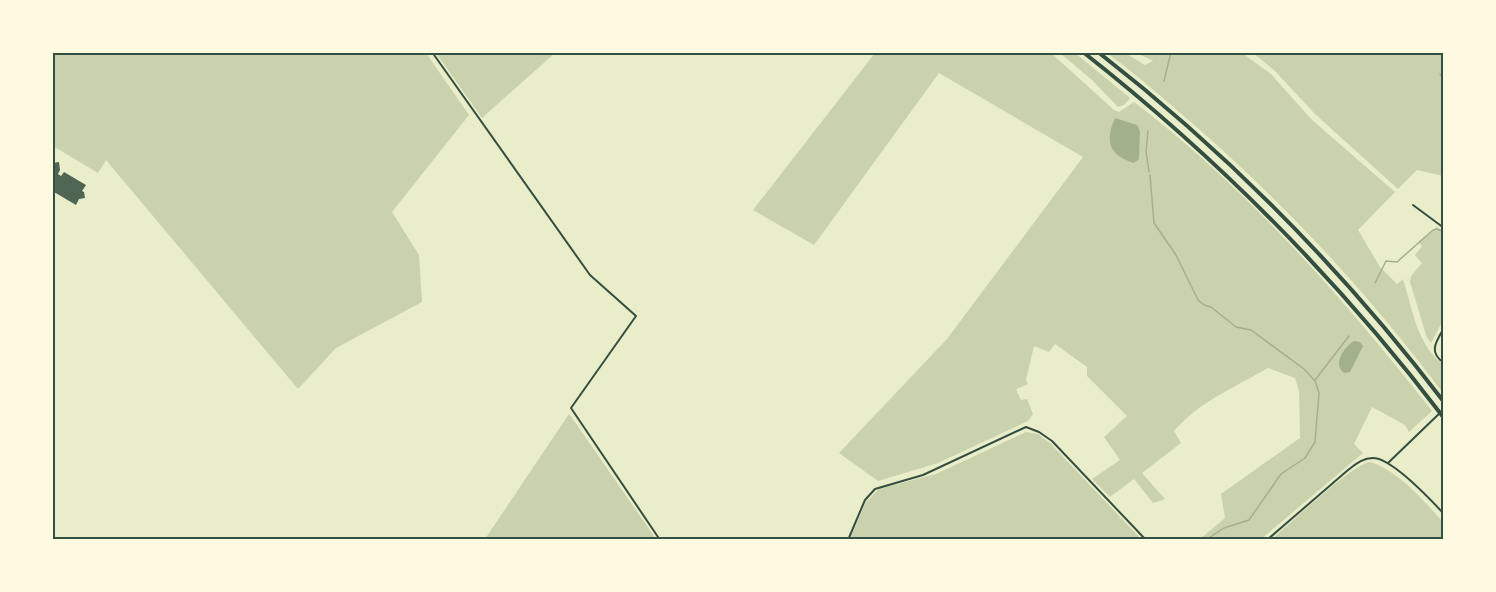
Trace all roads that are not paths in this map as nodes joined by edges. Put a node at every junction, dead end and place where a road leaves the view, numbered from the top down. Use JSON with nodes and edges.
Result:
{"nodes":[{"id":1,"x":432,"y":52,"type":"edge"},
{"id":2,"x":1083,"y":52,"type":"edge"},
{"id":3,"x":1098,"y":52,"type":"edge"},
{"id":4,"x":1413,"y":205,"type":"dead end"},
{"id":5,"x":1443,"y":228,"type":"edge"},
{"id":6,"x":1443,"y":328,"type":"edge"},
{"id":7,"x":1443,"y":363,"type":"edge"},
{"id":8,"x":1443,"y":402,"type":"edge"},
{"id":9,"x":1443,"y":409,"type":"edge"},
{"id":10,"x":1443,"y":418,"type":"edge"},
{"id":11,"x":1388,"y":463,"type":"junction"},
{"id":12,"x":1443,"y":514,"type":"edge"},
{"id":13,"x":660,"y":540,"type":"edge"},
{"id":14,"x":848,"y":540,"type":"edge"},
{"id":15,"x":1146,"y":540,"type":"edge"},
{"id":16,"x":1267,"y":540,"type":"edge"}],
"edges":[{"from":1,"to":13,"type":"street"},
{"from":2,"to":10,"type":"highway"},
{"from":3,"to":8,"type":"highway"},
{"from":4,"to":5,"type":"street"},
{"from":6,"to":7,"type":"street"},
{"from":9,"to":11,"type":"street"},
{"from":11,"to":12,"type":"street"},
{"from":11,"to":16,"type":"street"},
{"from":14,"to":15,"type":"street"}]}
